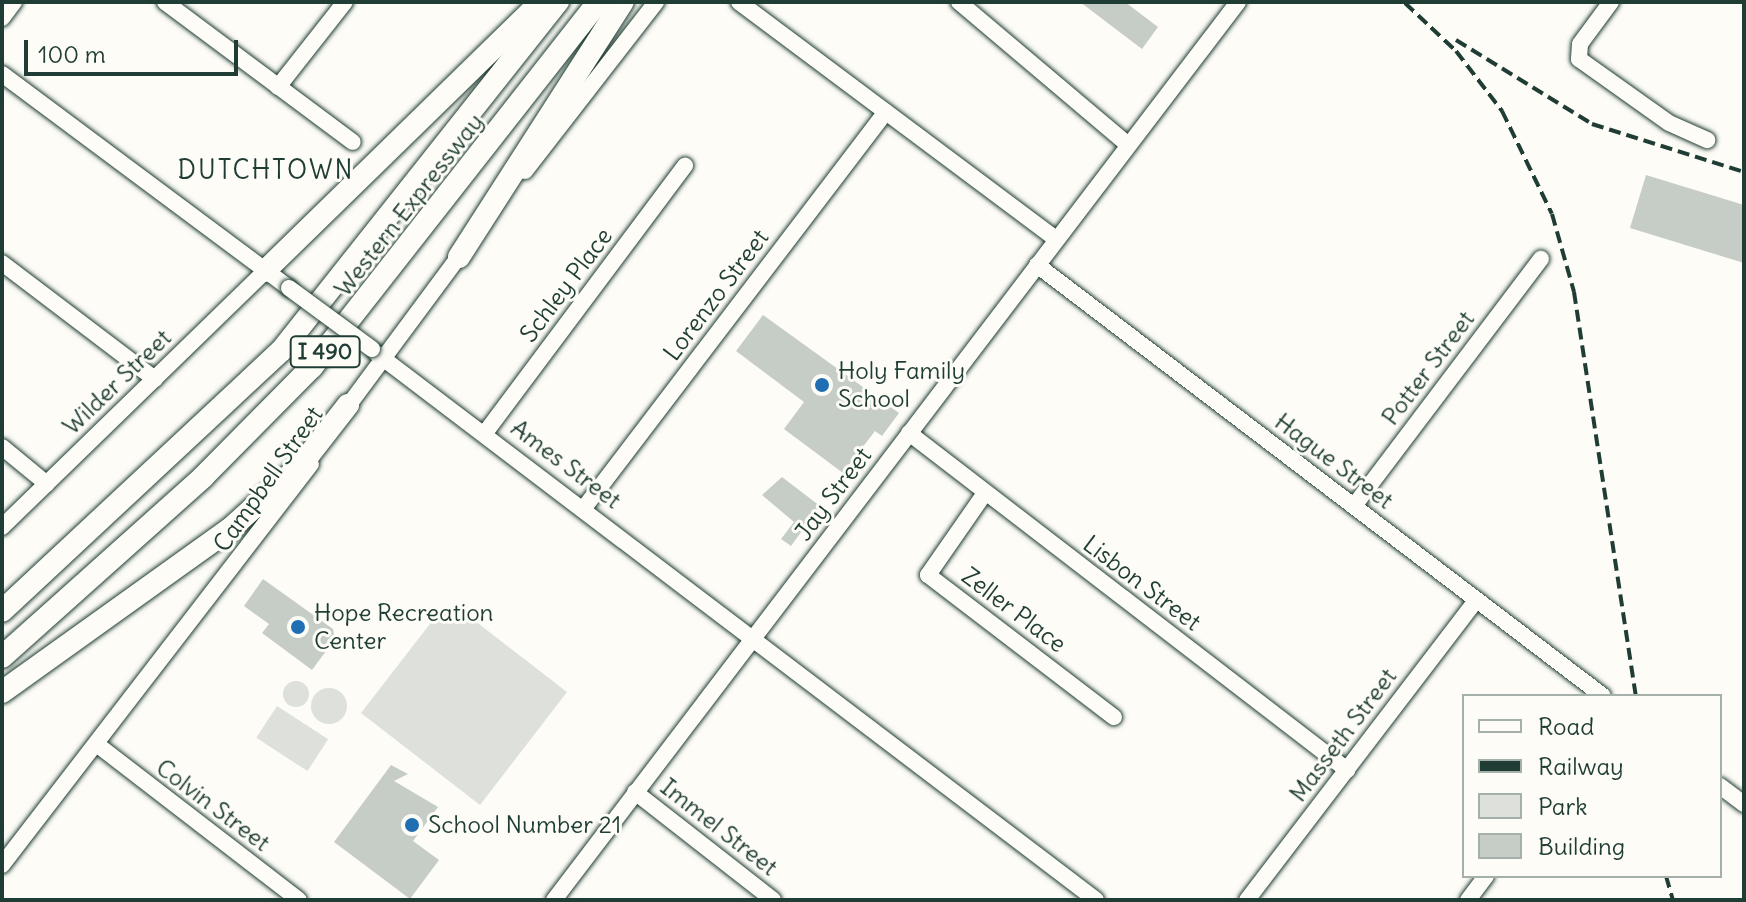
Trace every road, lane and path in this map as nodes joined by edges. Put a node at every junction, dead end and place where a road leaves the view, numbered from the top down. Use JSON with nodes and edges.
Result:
{"nodes":[{"id":1,"x":14,"y":2,"type":"edge"},
{"id":2,"x":165,"y":2,"type":"edge"},
{"id":3,"x":345,"y":2,"type":"edge"},
{"id":4,"x":541,"y":2,"type":"edge"},
{"id":5,"x":558,"y":2,"type":"edge"},
{"id":6,"x":598,"y":2,"type":"edge"},
{"id":7,"x":623,"y":2,"type":"edge"},
{"id":8,"x":656,"y":2,"type":"edge"},
{"id":9,"x":739,"y":2,"type":"edge"},
{"id":10,"x":959,"y":2,"type":"edge"},
{"id":11,"x":1238,"y":2,"type":"edge"},
{"id":12,"x":1611,"y":2,"type":"edge"},
{"id":13,"x":2,"y":18,"type":"edge"},
{"id":14,"x":2,"y":74,"type":"edge"},
{"id":15,"x":278,"y":87,"type":"junction"},
{"id":16,"x":886,"y":112,"type":"junction"},
{"id":17,"x":1707,"y":140,"type":"dead end"},
{"id":18,"x":353,"y":142,"type":"dead end"},
{"id":19,"x":1128,"y":145,"type":"junction"},
{"id":20,"x":685,"y":166,"type":"dead end"},
{"id":21,"x":1056,"y":239,"type":"junction"},
{"id":22,"x":459,"y":257,"type":"junction"},
{"id":23,"x":1541,"y":259,"type":"dead end"},
{"id":24,"x":2,"y":263,"type":"edge"},
{"id":25,"x":1037,"y":265,"type":"junction"},
{"id":26,"x":265,"y":271,"type":"junction"},
{"id":27,"x":377,"y":353,"type":"junction"},
{"id":28,"x":155,"y":379,"type":"junction"},
{"id":29,"x":348,"y":405,"type":"junction"},
{"id":30,"x":485,"y":433,"type":"junction"},
{"id":31,"x":909,"y":433,"type":"junction"},
{"id":32,"x":2,"y":447,"type":"edge"},
{"id":33,"x":47,"y":484,"type":"junction"},
{"id":34,"x":985,"y":493,"type":"junction"},
{"id":35,"x":1354,"y":506,"type":"junction"},
{"id":36,"x":584,"y":508,"type":"junction"},
{"id":37,"x":2,"y":527,"type":"edge"},
{"id":38,"x":1476,"y":600,"type":"junction"},
{"id":39,"x":2,"y":611,"type":"edge"},
{"id":40,"x":754,"y":636,"type":"junction"},
{"id":41,"x":2,"y":657,"type":"edge"},
{"id":42,"x":2,"y":692,"type":"edge"},
{"id":43,"x":1600,"y":694,"type":"edge"},
{"id":44,"x":1114,"y":717,"type":"dead end"},
{"id":45,"x":99,"y":746,"type":"junction"},
{"id":46,"x":1347,"y":770,"type":"junction"},
{"id":47,"x":1722,"y":788,"type":"edge"},
{"id":48,"x":635,"y":792,"type":"junction"},
{"id":49,"x":1744,"y":804,"type":"edge"},
{"id":50,"x":2,"y":865,"type":"edge"},
{"id":51,"x":1484,"y":878,"type":"edge"},
{"id":52,"x":562,"y":897,"type":"edge"},
{"id":53,"x":299,"y":900,"type":"edge"},
{"id":54,"x":773,"y":900,"type":"edge"},
{"id":55,"x":1096,"y":900,"type":"edge"},
{"id":56,"x":1247,"y":900,"type":"edge"},
{"id":57,"x":1468,"y":900,"type":"edge"}],
"edges":[{"from":1,"to":13,"type":"street"},
{"from":2,"to":15,"type":"street"},
{"from":3,"to":15,"type":"street"},
{"from":4,"to":26,"type":"highway"},
{"from":5,"to":39,"type":"highway","name":"Western Expressway","number":"I 490"},
{"from":6,"to":41,"type":"highway","name":"Western Expressway","number":"I 490"},
{"from":7,"to":22,"type":"highway"},
{"from":8,"to":22,"type":"street","name":"Campbell Street"},
{"from":9,"to":16,"type":"street"},
{"from":10,"to":19,"type":"street"},
{"from":11,"to":19,"type":"street","name":"Jay Street"},
{"from":12,"to":17,"type":"street"},
{"from":14,"to":26,"type":"street","name":"Ames Street"},
{"from":15,"to":18,"type":"street"},
{"from":16,"to":21,"type":"street"},
{"from":16,"to":36,"type":"street","name":"Lorenzo Street"},
{"from":19,"to":21,"type":"street","name":"Jay Street"},
{"from":20,"to":30,"type":"street","name":"Schley Place"},
{"from":21,"to":25,"type":"street","name":"Jay Street"},
{"from":22,"to":27,"type":"street","name":"Campbell Street"},
{"from":23,"to":35,"type":"street","name":"Potter Street"},
{"from":24,"to":28,"type":"street"},
{"from":25,"to":31,"type":"street","name":"Jay Street"},
{"from":25,"to":35,"type":"street","name":"Hague Street"},
{"from":26,"to":27,"type":"street","name":"Ames Street","bridge":true},
{"from":26,"to":28,"type":"street","name":"Wilder Street"},
{"from":27,"to":29,"type":"street","name":"Campbell Street"},
{"from":27,"to":30,"type":"street","name":"Ames Street"},
{"from":28,"to":33,"type":"street","name":"Wilder Street"},
{"from":29,"to":42,"type":"highway"},
{"from":29,"to":45,"type":"street","name":"Campbell Street"},
{"from":30,"to":36,"type":"street","name":"Ames Street"},
{"from":31,"to":34,"type":"street","name":"Lisbon Street"},
{"from":31,"to":40,"type":"street","name":"Jay Street"},
{"from":32,"to":33,"type":"street"},
{"from":33,"to":37,"type":"street","name":"Wilder Street"},
{"from":34,"to":44,"type":"street","name":"Zeller Place"},
{"from":34,"to":46,"type":"street","name":"Lisbon Street"},
{"from":35,"to":38,"type":"street","name":"Hague Street"},
{"from":36,"to":40,"type":"street","name":"Ames Street"},
{"from":38,"to":43,"type":"street","name":"Hague Street"},
{"from":38,"to":46,"type":"street","name":"Masseth Street"},
{"from":40,"to":48,"type":"street","name":"Jay Street"},
{"from":40,"to":55,"type":"street","name":"Ames Street"},
{"from":45,"to":50,"type":"street","name":"Campbell Street"},
{"from":45,"to":53,"type":"street","name":"Colvin Street"},
{"from":46,"to":56,"type":"street","name":"Masseth Street"},
{"from":47,"to":49,"type":"street"},
{"from":48,"to":52,"type":"street","name":"Jay Street"},
{"from":48,"to":54,"type":"street","name":"Immel Street"},
{"from":51,"to":57,"type":"street"}]}
